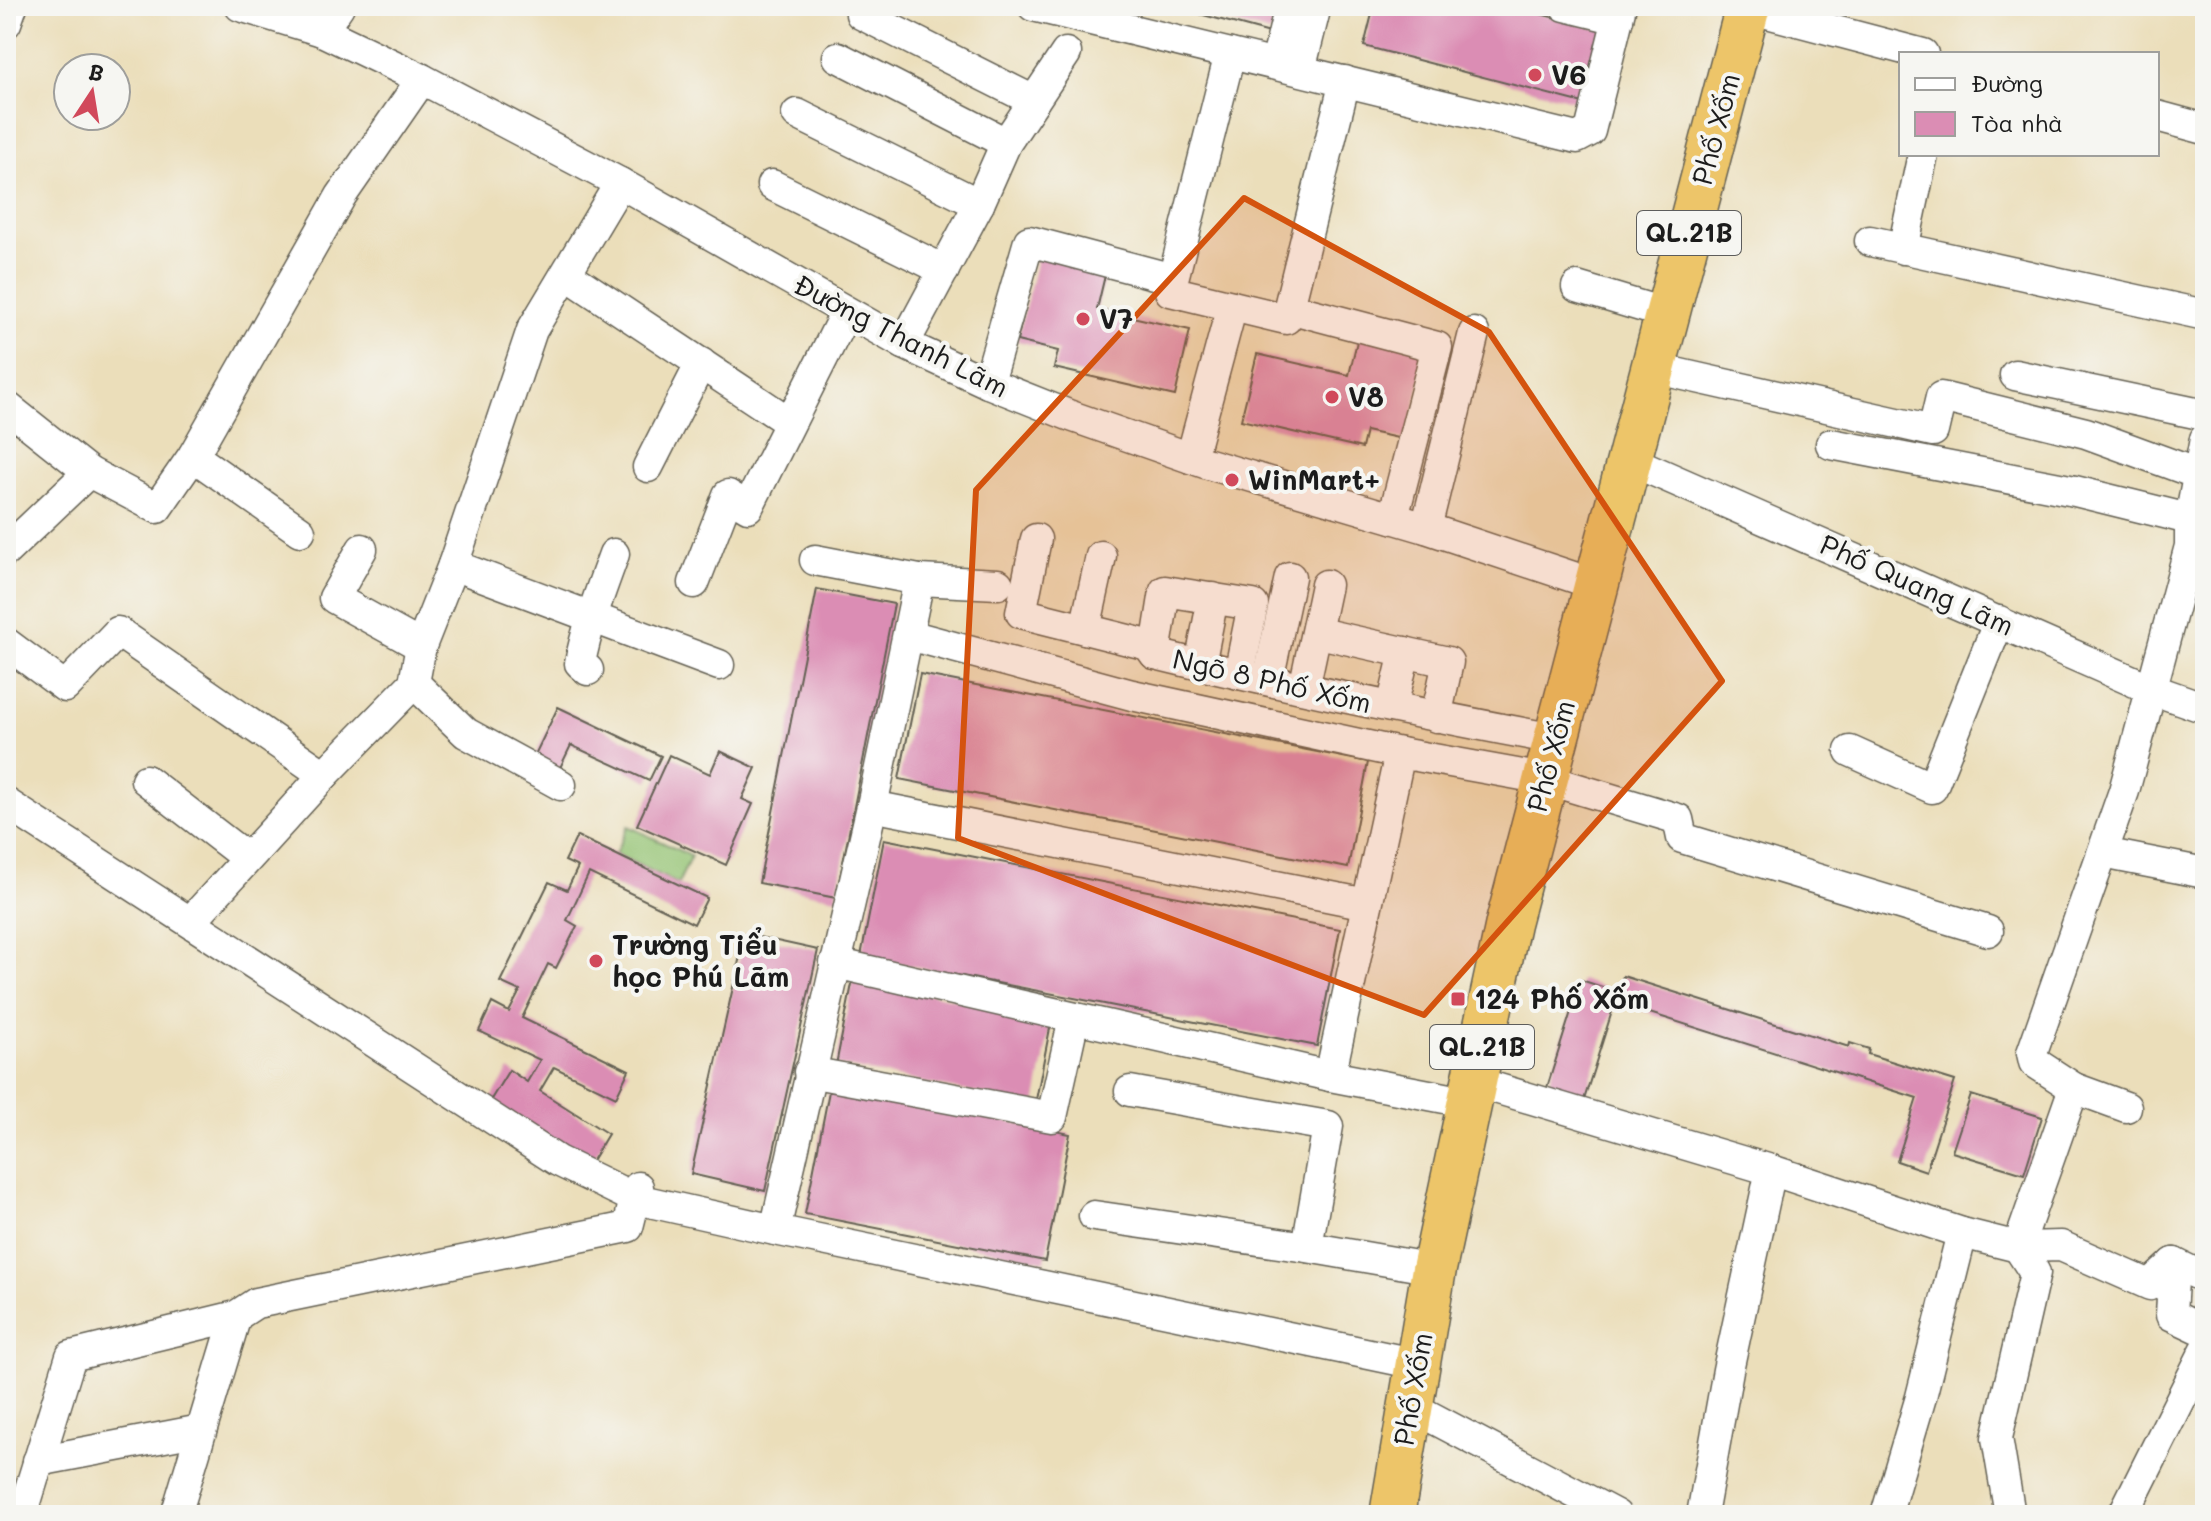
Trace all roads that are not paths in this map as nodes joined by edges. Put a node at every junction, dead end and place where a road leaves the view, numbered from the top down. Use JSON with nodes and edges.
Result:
{"nodes":[{"id":1,"x":12,"y":6,"type":"edge"},
{"id":2,"x":240,"y":6,"type":"edge"},
{"id":3,"x":339,"y":6,"type":"edge"},
{"id":4,"x":1033,"y":6,"type":"edge"},
{"id":5,"x":1290,"y":6,"type":"edge"},
{"id":6,"x":1316,"y":6,"type":"edge"},
{"id":7,"x":1565,"y":6,"type":"edge"},
{"id":8,"x":1748,"y":7,"type":"edge"},
{"id":9,"x":1619,"y":13,"type":"edge"},
{"id":10,"x":861,"y":14,"type":"dead end"},
{"id":11,"x":6,"y":23,"type":"edge"},
{"id":12,"x":322,"y":31,"type":"junction"},
{"id":13,"x":1916,"y":52,"type":"edge"},
{"id":14,"x":1066,"y":53,"type":"dead end"},
{"id":15,"x":1230,"y":54,"type":"junction"},
{"id":16,"x":838,"y":57,"type":"dead end"},
{"id":17,"x":1288,"y":67,"type":"junction"},
{"id":18,"x":422,"y":79,"type":"junction"},
{"id":19,"x":1345,"y":81,"type":"junction"},
{"id":20,"x":1034,"y":101,"type":"junction"},
{"id":21,"x":797,"y":114,"type":"dead end"},
{"id":22,"x":2159,"y":117,"type":"edge"},
{"id":23,"x":2205,"y":129,"type":"edge"},
{"id":24,"x":1006,"y":143,"type":"junction"},
{"id":25,"x":1923,"y":156,"type":"edge"},
{"id":26,"x":620,"y":183,"type":"junction"},
{"id":27,"x":772,"y":185,"type":"dead end"},
{"id":28,"x":979,"y":204,"type":"junction"},
{"id":29,"x":1870,"y":241,"type":"dead end"},
{"id":30,"x":1903,"y":249,"type":"junction"},
{"id":31,"x":944,"y":270,"type":"junction"},
{"id":32,"x":566,"y":274,"type":"junction"},
{"id":33,"x":1173,"y":279,"type":"junction"},
{"id":34,"x":1577,"y":287,"type":"dead end"},
{"id":35,"x":1232,"y":306,"type":"junction"},
{"id":36,"x":1289,"y":308,"type":"junction"},
{"id":37,"x":846,"y":312,"type":"junction"},
{"id":38,"x":1667,"y":314,"type":"junction"},
{"id":39,"x":2205,"y":315,"type":"edge"},
{"id":40,"x":1474,"y":333,"type":"dead end"},
{"id":41,"x":904,"y":344,"type":"junction"},
{"id":42,"x":701,"y":363,"type":"junction"},
{"id":43,"x":1653,"y":368,"type":"junction"},
{"id":44,"x":2015,"y":375,"type":"dead end"},
{"id":45,"x":988,"y":383,"type":"junction"},
{"id":46,"x":6,"y":406,"type":"edge"},
{"id":47,"x":2205,"y":415,"type":"edge"},
{"id":48,"x":789,"y":422,"type":"junction"},
{"id":49,"x":2205,"y":439,"type":"edge"},
{"id":50,"x":1831,"y":444,"type":"dead end"},
{"id":51,"x":193,"y":456,"type":"junction"},
{"id":52,"x":1191,"y":458,"type":"junction"},
{"id":53,"x":1629,"y":460,"type":"junction"},
{"id":54,"x":648,"y":467,"type":"dead end"},
{"id":55,"x":89,"y":472,"type":"junction"},
{"id":56,"x":2198,"y":474,"type":"junction"},
{"id":57,"x":1393,"y":518,"type":"junction"},
{"id":58,"x":2198,"y":521,"type":"edge"},
{"id":59,"x":1426,"y":528,"type":"junction"},
{"id":60,"x":300,"y":531,"type":"dead end"},
{"id":61,"x":1036,"y":539,"type":"dead end"},
{"id":62,"x":362,"y":549,"type":"dead end"},
{"id":63,"x":6,"y":551,"type":"edge"},
{"id":64,"x":614,"y":554,"type":"dead end"},
{"id":65,"x":1101,"y":556,"type":"dead end"},
{"id":66,"x":815,"y":560,"type":"dead end"},
{"id":67,"x":453,"y":565,"type":"junction"},
{"id":68,"x":1290,"y":577,"type":"dead end"},
{"id":69,"x":919,"y":580,"type":"junction"},
{"id":70,"x":694,"y":583,"type":"dead end"},
{"id":71,"x":998,"y":584,"type":"dead end"},
{"id":72,"x":1326,"y":585,"type":"dead end"},
{"id":73,"x":1597,"y":585,"type":"junction"},
{"id":74,"x":1213,"y":598,"type":"junction"},
{"id":75,"x":592,"y":616,"type":"junction"},
{"id":76,"x":1999,"y":621,"type":"junction"},
{"id":77,"x":1085,"y":629,"type":"junction"},
{"id":78,"x":909,"y":635,"type":"junction"},
{"id":79,"x":1328,"y":635,"type":"dead end"},
{"id":80,"x":6,"y":643,"type":"edge"},
{"id":81,"x":421,"y":646,"type":"junction"},
{"id":82,"x":1405,"y":652,"type":"junction"},
{"id":83,"x":1155,"y":654,"type":"junction"},
{"id":84,"x":719,"y":665,"type":"dead end"},
{"id":85,"x":1200,"y":665,"type":"junction"},
{"id":86,"x":588,"y":670,"type":"dead end"},
{"id":87,"x":1239,"y":674,"type":"junction"},
{"id":88,"x":1268,"y":680,"type":"junction"},
{"id":89,"x":414,"y":683,"type":"junction"},
{"id":90,"x":1304,"y":688,"type":"junction"},
{"id":91,"x":2151,"y":689,"type":"junction"},
{"id":92,"x":1392,"y":707,"type":"junction"},
{"id":93,"x":2205,"y":708,"type":"edge"},
{"id":94,"x":1436,"y":717,"type":"junction"},
{"id":95,"x":1850,"y":751,"type":"dead end"},
{"id":96,"x":1400,"y":753,"type":"junction"},
{"id":97,"x":1550,"y":759,"type":"junction"},
{"id":98,"x":324,"y":775,"type":"junction"},
{"id":99,"x":146,"y":780,"type":"dead end"},
{"id":100,"x":561,"y":785,"type":"dead end"},
{"id":101,"x":6,"y":803,"type":"edge"},
{"id":102,"x":872,"y":806,"type":"junction"},
{"id":103,"x":2103,"y":853,"type":"junction"},
{"id":104,"x":247,"y":858,"type":"junction"},
{"id":105,"x":2205,"y":873,"type":"edge"},
{"id":106,"x":1367,"y":904,"type":"junction"},
{"id":107,"x":191,"y":921,"type":"junction"},
{"id":108,"x":1988,"y":931,"type":"dead end"},
{"id":109,"x":835,"y":963,"type":"junction"},
{"id":110,"x":1074,"y":1018,"type":"junction"},
{"id":111,"x":809,"y":1072,"type":"junction"},
{"id":112,"x":1330,"y":1076,"type":"junction"},
{"id":113,"x":2074,"y":1088,"type":"junction"},
{"id":114,"x":1130,"y":1091,"type":"dead end"},
{"id":115,"x":1473,"y":1093,"type":"junction"},
{"id":116,"x":2126,"y":1107,"type":"dead end"},
{"id":117,"x":1771,"y":1170,"type":"junction"},
{"id":118,"x":637,"y":1193,"type":"junction"},
{"id":119,"x":1094,"y":1216,"type":"dead end"},
{"id":120,"x":775,"y":1230,"type":"junction"},
{"id":121,"x":1962,"y":1233,"type":"junction"},
{"id":122,"x":1307,"y":1247,"type":"junction"},
{"id":123,"x":2018,"y":1247,"type":"junction"},
{"id":124,"x":2174,"y":1263,"type":"junction"},
{"id":125,"x":1434,"y":1269,"type":"junction"},
{"id":126,"x":2205,"y":1278,"type":"edge"},
{"id":127,"x":236,"y":1316,"type":"junction"},
{"id":128,"x":2205,"y":1331,"type":"edge"},
{"id":129,"x":2205,"y":1351,"type":"edge"},
{"id":130,"x":1417,"y":1364,"type":"junction"},
{"id":131,"x":1410,"y":1406,"type":"junction"},
{"id":132,"x":201,"y":1430,"type":"junction"},
{"id":133,"x":38,"y":1461,"type":"junction"},
{"id":134,"x":22,"y":1515,"type":"edge"},
{"id":135,"x":176,"y":1515,"type":"edge"},
{"id":136,"x":1392,"y":1515,"type":"edge"},
{"id":137,"x":1616,"y":1515,"type":"edge"},
{"id":138,"x":1702,"y":1515,"type":"edge"},
{"id":139,"x":1886,"y":1515,"type":"edge"},
{"id":140,"x":2010,"y":1515,"type":"edge"},
{"id":141,"x":2123,"y":1515,"type":"edge"}],
"edges":[{"from":1,"to":11,"type":"street"},
{"from":2,"to":12,"type":"street","name":"Đường Thanh Lãm"},
{"from":3,"to":12,"type":"street"},
{"from":4,"to":15,"type":"street"},
{"from":5,"to":17,"type":"street"},
{"from":6,"to":17,"type":"street"},
{"from":7,"to":9,"type":"street"},
{"from":8,"to":13,"type":"street"},
{"from":8,"to":38,"type":"highway","name":"Phố Xốm","number":"QL.21B"},
{"from":9,"to":19,"type":"street"},
{"from":10,"to":20,"type":"street"},
{"from":12,"to":18,"type":"street","name":"Đường Thanh Lãm"},
{"from":14,"to":20,"type":"street"},
{"from":15,"to":17,"type":"street"},
{"from":15,"to":33,"type":"street"},
{"from":16,"to":24,"type":"street"},
{"from":17,"to":19,"type":"street"},
{"from":18,"to":26,"type":"street","name":"Đường Thanh Lãm"},
{"from":18,"to":51,"type":"street"},
{"from":19,"to":36,"type":"street"},
{"from":20,"to":24,"type":"street"},
{"from":21,"to":28,"type":"street"},
{"from":22,"to":23,"type":"street"},
{"from":24,"to":28,"type":"street"},
{"from":25,"to":30,"type":"street"},
{"from":26,"to":32,"type":"street"},
{"from":26,"to":37,"type":"street","name":"Đường Thanh Lãm"},
{"from":27,"to":31,"type":"street"},
{"from":28,"to":31,"type":"street"},
{"from":29,"to":30,"type":"street"},
{"from":30,"to":39,"type":"street"},
{"from":31,"to":41,"type":"street"},
{"from":32,"to":42,"type":"street"},
{"from":32,"to":67,"type":"street"},
{"from":33,"to":35,"type":"street"},
{"from":33,"to":45,"type":"street"},
{"from":34,"to":38,"type":"street"},
{"from":35,"to":36,"type":"street"},
{"from":35,"to":52,"type":"street"},
{"from":36,"to":57,"type":"street"},
{"from":37,"to":41,"type":"street","name":"Đường Thanh Lãm"},
{"from":37,"to":48,"type":"street"},
{"from":38,"to":43,"type":"highway","name":"Phố Xốm","number":"QL.21B"},
{"from":40,"to":59,"type":"street"},
{"from":41,"to":45,"type":"street","name":"Đường Thanh Lãm"},
{"from":42,"to":48,"type":"street"},
{"from":42,"to":54,"type":"street"},
{"from":43,"to":53,"type":"highway","name":"Phố Xốm","number":"QL.21B"},
{"from":43,"to":56,"type":"street"},
{"from":44,"to":47,"type":"street"},
{"from":45,"to":52,"type":"street","name":"Đường Thanh Lãm"},
{"from":46,"to":55,"type":"street"},
{"from":48,"to":70,"type":"street"},
{"from":49,"to":56,"type":"street"},
{"from":50,"to":58,"type":"street"},
{"from":51,"to":55,"type":"street"},
{"from":51,"to":60,"type":"street"},
{"from":52,"to":57,"type":"street","name":"Đường Thanh Lãm"},
{"from":53,"to":73,"type":"highway","name":"Phố Xốm","number":"QL.21B"},
{"from":53,"to":76,"type":"street","name":"Phố Quang Lãm"},
{"from":55,"to":63,"type":"street"},
{"from":56,"to":58,"type":"street"},
{"from":57,"to":59,"type":"street","name":"Đường Thanh Lãm"},
{"from":58,"to":91,"type":"street"},
{"from":59,"to":73,"type":"street","name":"Đường Thanh Lãm"},
{"from":61,"to":77,"type":"street","name":"Ngõ 8 Phố Xốm"},
{"from":62,"to":81,"type":"street"},
{"from":64,"to":75,"type":"street"},
{"from":65,"to":77,"type":"street"},
{"from":66,"to":69,"type":"street"},
{"from":67,"to":75,"type":"street"},
{"from":67,"to":81,"type":"street"},
{"from":68,"to":88,"type":"street"},
{"from":69,"to":71,"type":"street"},
{"from":69,"to":78,"type":"street"},
{"from":72,"to":90,"type":"street"},
{"from":73,"to":97,"type":"highway","name":"Phố Xốm","number":"QL.21B"},
{"from":74,"to":83,"type":"street"},
{"from":74,"to":85,"type":"street"},
{"from":74,"to":87,"type":"street"},
{"from":75,"to":84,"type":"street"},
{"from":75,"to":86,"type":"street"},
{"from":76,"to":91,"type":"street","name":"Phố Quang Lãm"},
{"from":76,"to":95,"type":"street"},
{"from":77,"to":83,"type":"street","name":"Ngõ 8 Phố Xốm"},
{"from":78,"to":96,"type":"street"},
{"from":78,"to":102,"type":"street"},
{"from":79,"to":82,"type":"street"},
{"from":80,"to":98,"type":"street"},
{"from":81,"to":89,"type":"street"},
{"from":82,"to":92,"type":"street"},
{"from":82,"to":94,"type":"street"},
{"from":83,"to":85,"type":"street","name":"Ngõ 8 Phố Xốm"},
{"from":85,"to":87,"type":"street","name":"Ngõ 8 Phố Xốm"},
{"from":87,"to":88,"type":"street","name":"Ngõ 8 Phố Xốm"},
{"from":88,"to":90,"type":"street","name":"Ngõ 8 Phố Xốm"},
{"from":89,"to":98,"type":"street"},
{"from":89,"to":100,"type":"street"},
{"from":90,"to":92,"type":"street","name":"Ngõ 8 Phố Xốm"},
{"from":91,"to":93,"type":"street","name":"Phố Quang Lãm"},
{"from":91,"to":103,"type":"street"},
{"from":92,"to":94,"type":"street","name":"Ngõ 8 Phố Xốm"},
{"from":94,"to":97,"type":"street","name":"Ngõ 8 Phố Xốm"},
{"from":96,"to":97,"type":"street"},
{"from":96,"to":106,"type":"street"},
{"from":97,"to":108,"type":"street"},
{"from":97,"to":115,"type":"highway","name":"Phố Xốm","number":"QL.21B"},
{"from":98,"to":104,"type":"street"},
{"from":99,"to":104,"type":"street"},
{"from":101,"to":107,"type":"street"},
{"from":102,"to":106,"type":"street"},
{"from":102,"to":109,"type":"street"},
{"from":103,"to":105,"type":"street"},
{"from":103,"to":113,"type":"street"},
{"from":104,"to":107,"type":"street"},
{"from":106,"to":112,"type":"street"},
{"from":107,"to":118,"type":"street"},
{"from":109,"to":110,"type":"street"},
{"from":109,"to":111,"type":"street"},
{"from":110,"to":111,"type":"street"},
{"from":110,"to":112,"type":"street"},
{"from":111,"to":120,"type":"street"},
{"from":112,"to":115,"type":"street"},
{"from":113,"to":116,"type":"street"},
{"from":113,"to":123,"type":"street"},
{"from":114,"to":122,"type":"street"},
{"from":115,"to":117,"type":"street"},
{"from":115,"to":125,"type":"highway","name":"Phố Xốm","number":"QL.21B"},
{"from":117,"to":121,"type":"street"},
{"from":117,"to":138,"type":"street"},
{"from":118,"to":120,"type":"street"},
{"from":118,"to":127,"type":"street"},
{"from":119,"to":122,"type":"street"},
{"from":120,"to":130,"type":"street"},
{"from":121,"to":123,"type":"street"},
{"from":121,"to":139,"type":"street"},
{"from":122,"to":125,"type":"street"},
{"from":123,"to":124,"type":"street"},
{"from":123,"to":140,"type":"street"},
{"from":124,"to":126,"type":"street"},
{"from":124,"to":128,"type":"street"},
{"from":125,"to":130,"type":"highway","name":"Phố Xốm","number":"QL.21B"},
{"from":127,"to":132,"type":"street"},
{"from":127,"to":133,"type":"street"},
{"from":129,"to":141,"type":"street"},
{"from":130,"to":131,"type":"highway","name":"Phố Xốm","number":"QL.21B"},
{"from":131,"to":136,"type":"highway","name":"Phố Xốm","number":"QL.21B"},
{"from":131,"to":137,"type":"street"},
{"from":132,"to":133,"type":"street"},
{"from":132,"to":135,"type":"street"},
{"from":133,"to":134,"type":"street"}]}
